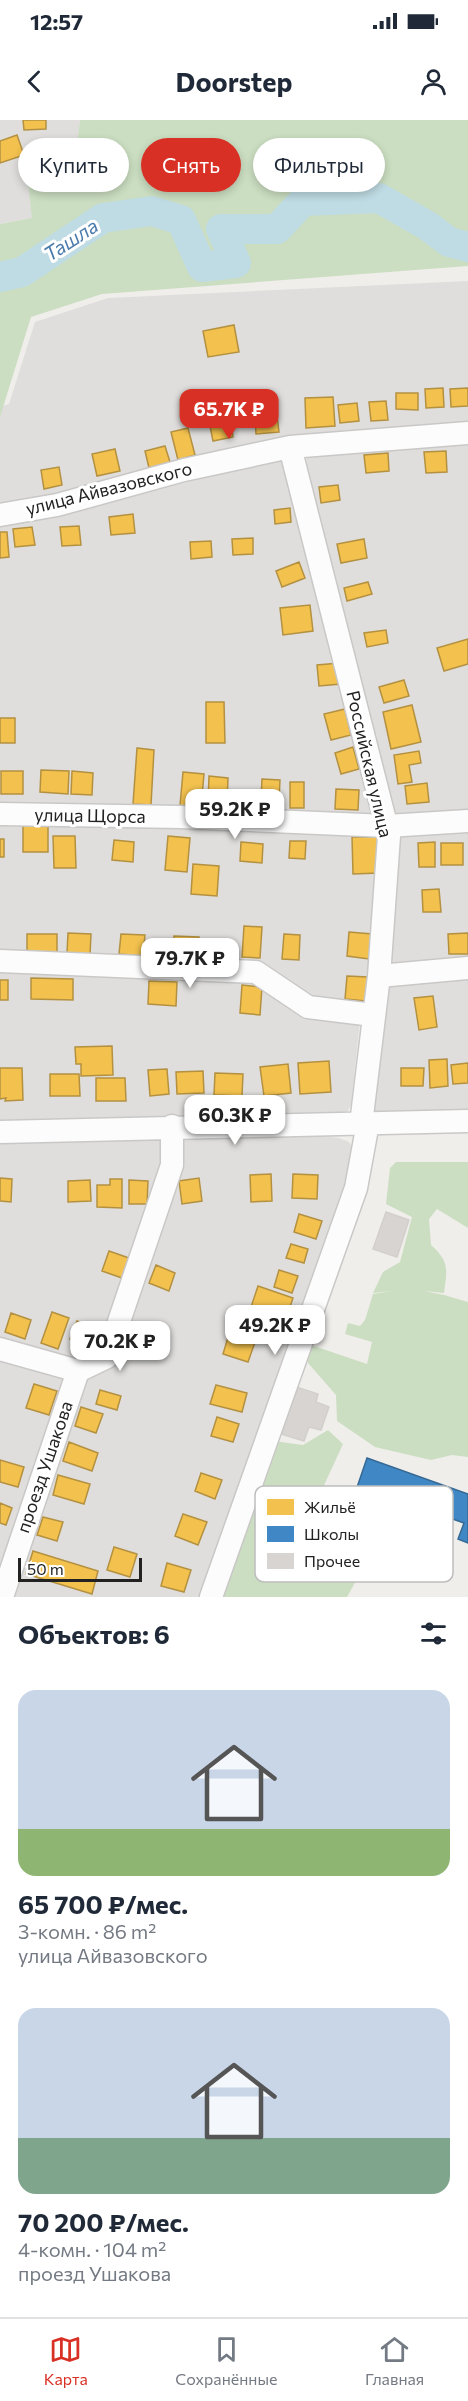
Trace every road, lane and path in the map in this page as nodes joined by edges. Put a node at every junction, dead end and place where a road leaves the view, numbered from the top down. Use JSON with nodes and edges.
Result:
{"nodes":[{"id":1,"x":468,"y":433,"type":"edge"},
{"id":2,"x":290,"y":447,"type":"junction"},
{"id":3,"x":0,"y":515,"type":"edge"},
{"id":4,"x":0,"y":814,"type":"edge"},
{"id":5,"x":468,"y":821,"type":"edge"},
{"id":6,"x":387,"y":826,"type":"junction"},
{"id":7,"x":0,"y":961,"type":"edge"},
{"id":8,"x":468,"y":968,"type":"edge"},
{"id":9,"x":379,"y":976,"type":"junction"},
{"id":10,"x":373,"y":1015,"type":"junction"},
{"id":11,"x":468,"y":1121,"type":"edge"},
{"id":12,"x":365,"y":1124,"type":"junction"},
{"id":13,"x":172,"y":1126,"type":"junction"},
{"id":14,"x":0,"y":1132,"type":"edge"},
{"id":15,"x":0,"y":1349,"type":"edge"},
{"id":16,"x":78,"y":1371,"type":"junction"},
{"id":17,"x":2,"y":1597,"type":"edge"},
{"id":18,"x":211,"y":1597,"type":"edge"}],
"edges":[{"from":1,"to":2,"type":"street","name":"улица Айвазовского"},
{"from":2,"to":3,"type":"street","name":"улица Айвазовского"},
{"from":2,"to":6,"type":"street","name":"Российская улица"},
{"from":4,"to":6,"type":"street","name":"улица Щорса"},
{"from":5,"to":6,"type":"street","name":"улица Щорса"},
{"from":6,"to":9,"type":"street","name":"Российская улица"},
{"from":7,"to":10,"type":"street"},
{"from":8,"to":9,"type":"street"},
{"from":9,"to":10,"type":"street","name":"Российская улица"},
{"from":10,"to":12,"type":"street","name":"Российская улица"},
{"from":11,"to":12,"type":"street"},
{"from":12,"to":13,"type":"street"},
{"from":12,"to":18,"type":"street","name":"Российская улица"},
{"from":13,"to":14,"type":"street"},
{"from":13,"to":16,"type":"street"},
{"from":15,"to":16,"type":"street"},
{"from":16,"to":17,"type":"street","name":"проезд Ушакова"}]}
